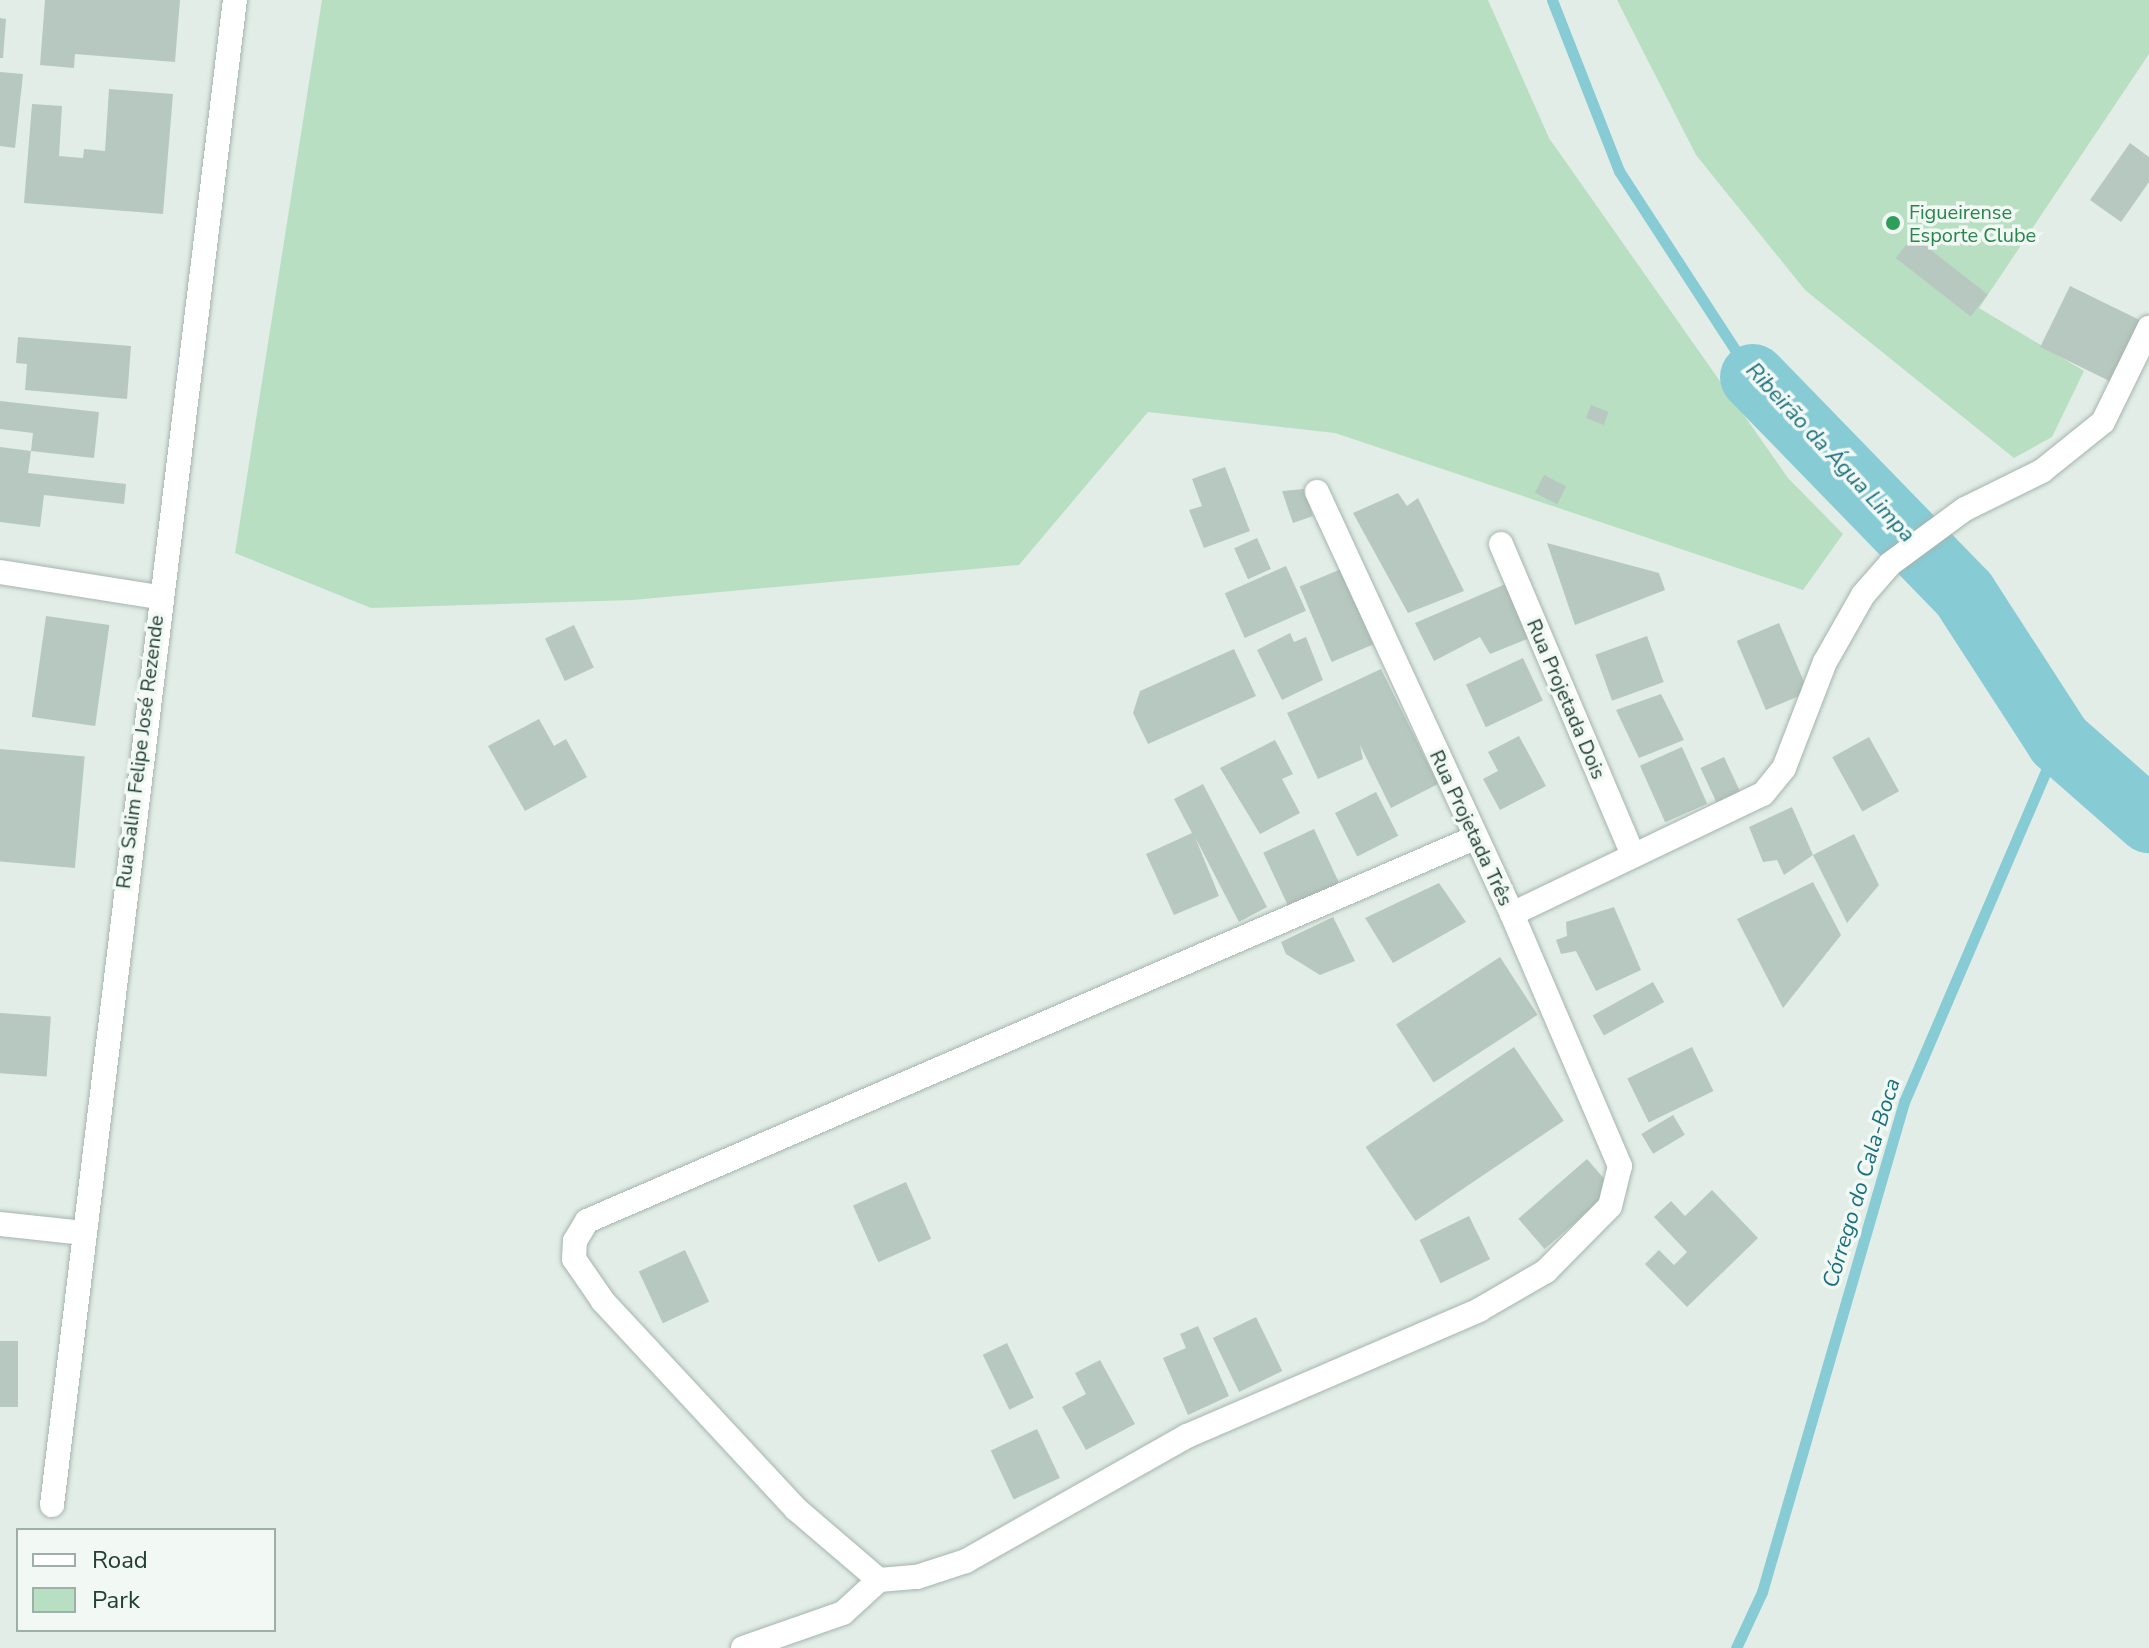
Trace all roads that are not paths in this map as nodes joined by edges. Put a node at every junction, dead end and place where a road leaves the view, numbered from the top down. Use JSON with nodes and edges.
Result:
{"nodes":[{"id":1,"x":235,"y":0,"type":"edge"},
{"id":2,"x":2149,"y":328,"type":"edge"},
{"id":3,"x":1317,"y":492,"type":"dead end"},
{"id":4,"x":1501,"y":544,"type":"dead end"},
{"id":5,"x":0,"y":572,"type":"edge"},
{"id":6,"x":158,"y":597,"type":"junction"},
{"id":7,"x":1474,"y":838,"type":"junction"},
{"id":8,"x":1632,"y":853,"type":"junction"},
{"id":9,"x":1512,"y":914,"type":"junction"},
{"id":10,"x":0,"y":1224,"type":"edge"},
{"id":11,"x":84,"y":1233,"type":"junction"},
{"id":12,"x":52,"y":1505,"type":"dead end"},
{"id":13,"x":879,"y":1580,"type":"junction"},
{"id":14,"x":743,"y":1648,"type":"edge"}],
"edges":[{"from":1,"to":6,"type":"street","name":"Rua Salim Felipe José Rezende"},
{"from":2,"to":8,"type":"street"},
{"from":3,"to":7,"type":"street","name":"Rua Projetada Três"},
{"from":4,"to":8,"type":"street","name":"Rua Projetada Dois"},
{"from":5,"to":6,"type":"street"},
{"from":6,"to":11,"type":"street","name":"Rua Salim Felipe José Rezende"},
{"from":7,"to":9,"type":"street","name":"Rua Projetada Três"},
{"from":7,"to":13,"type":"street"},
{"from":8,"to":9,"type":"street"},
{"from":9,"to":13,"type":"street","name":"Rua Projetada Três"},
{"from":10,"to":11,"type":"street"},
{"from":11,"to":12,"type":"street","name":"Rua Salim Felipe José Rezende"},
{"from":13,"to":14,"type":"street"}]}
